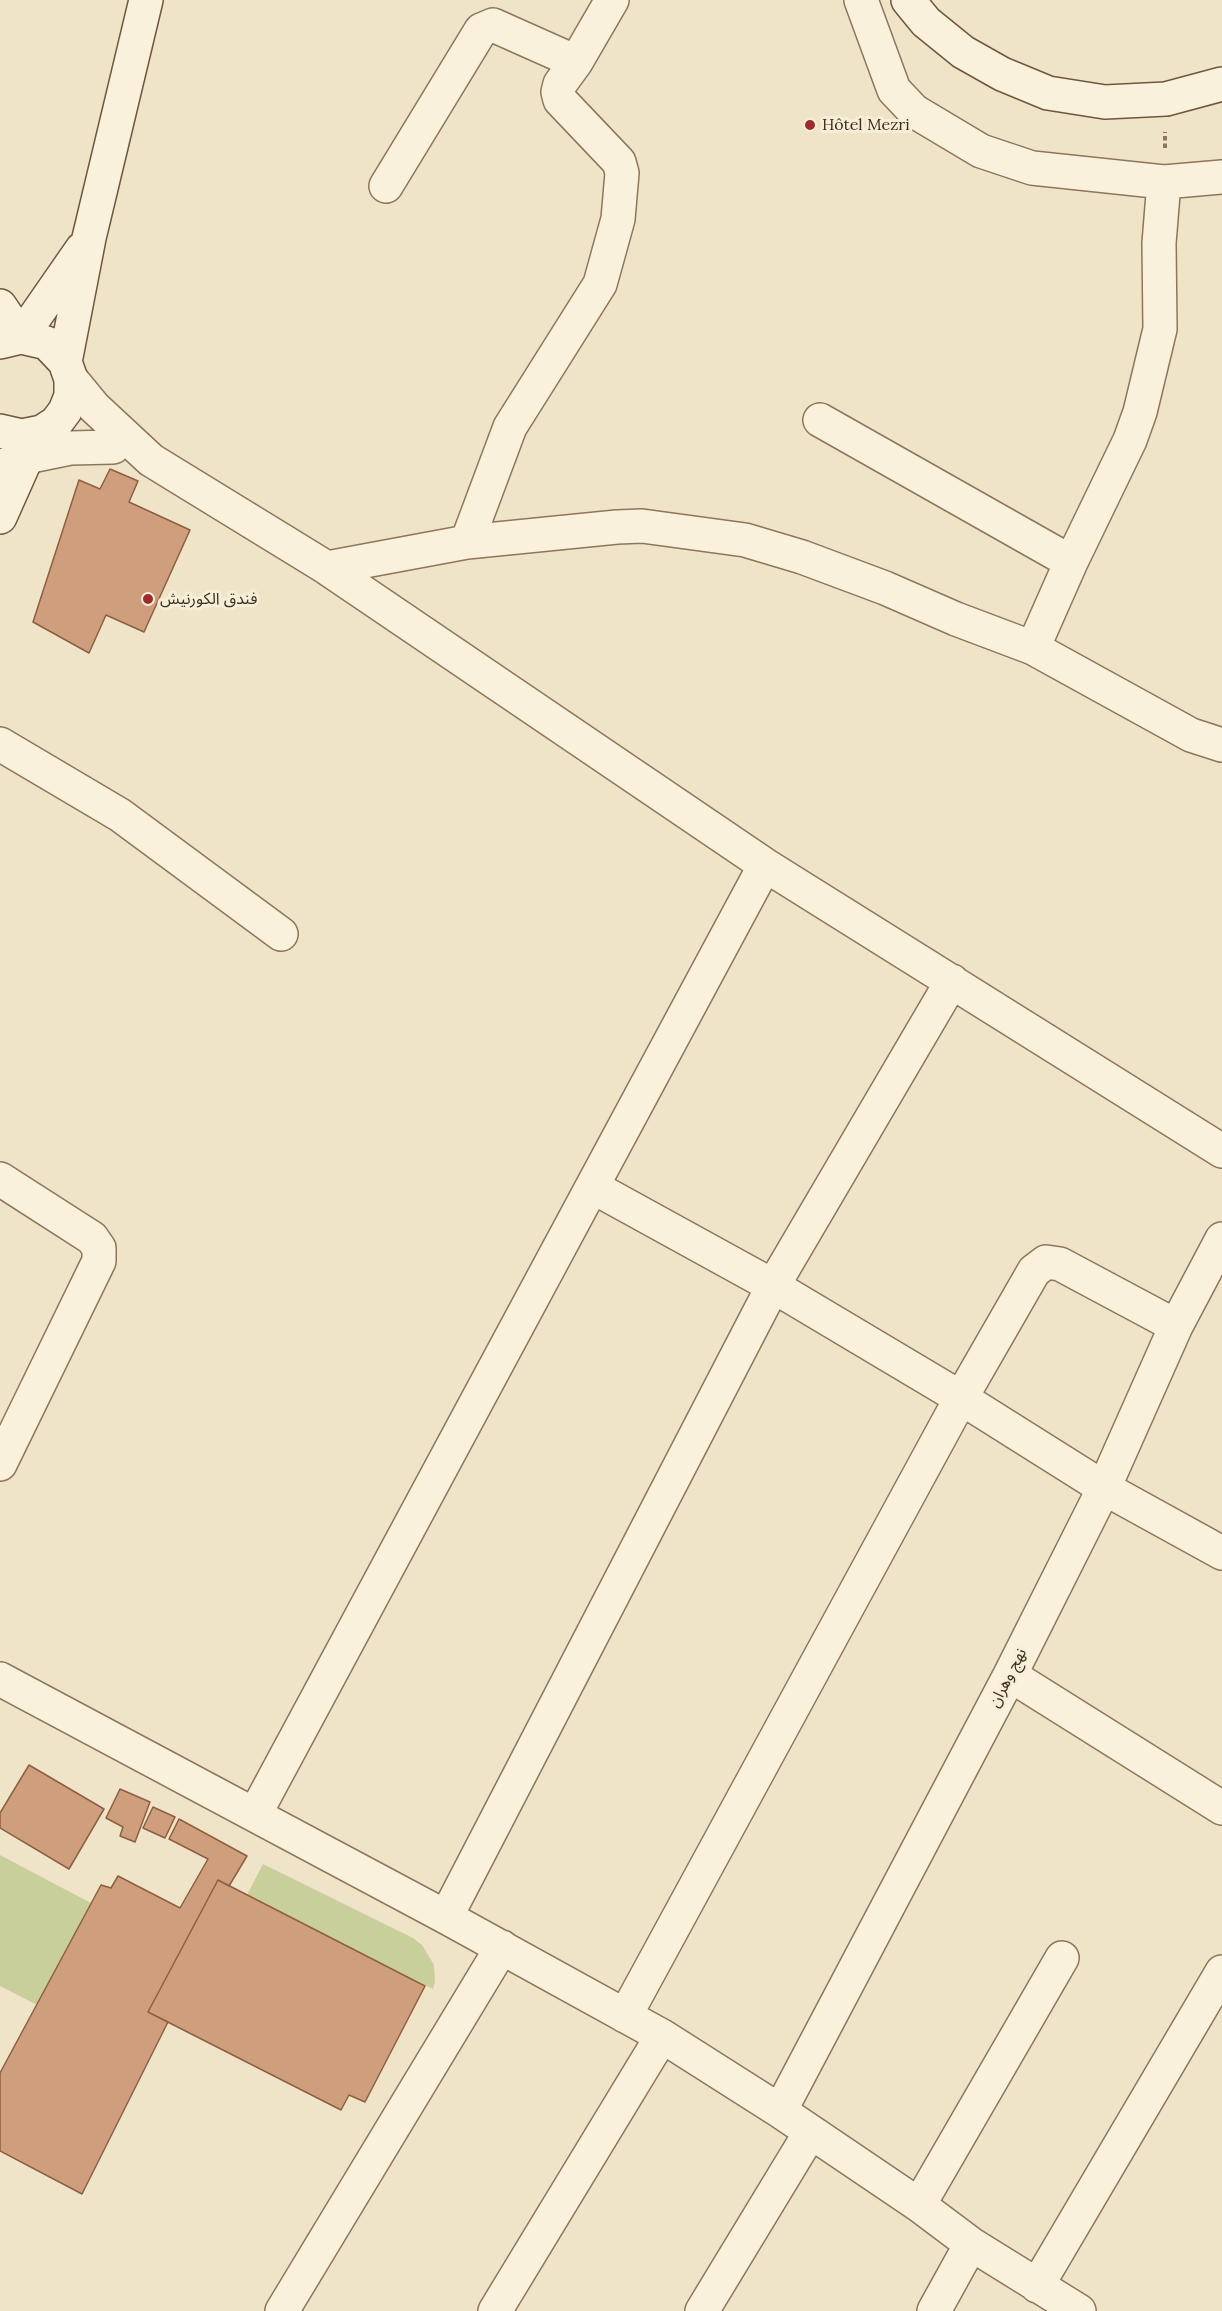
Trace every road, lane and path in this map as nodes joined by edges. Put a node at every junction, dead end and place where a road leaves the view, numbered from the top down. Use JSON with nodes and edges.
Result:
{"nodes":[{"id":1,"x":146,"y":0,"type":"edge"},
{"id":2,"x":612,"y":0,"type":"edge"},
{"id":3,"x":861,"y":0,"type":"edge"},
{"id":4,"x":908,"y":0,"type":"edge"},
{"id":5,"x":576,"y":62,"type":"junction"},
{"id":6,"x":1222,"y":84,"type":"edge"},
{"id":7,"x":1166,"y":99,"type":"junction"},
{"id":8,"x":1222,"y":177,"type":"edge"},
{"id":9,"x":1164,"y":182,"type":"junction"},
{"id":10,"x":386,"y":186,"type":"dead end"},
{"id":11,"x":89,"y":238,"type":"junction"},
{"id":12,"x":0,"y":306,"type":"edge"},
{"id":13,"x":11,"y":339,"type":"edge"},
{"id":14,"x":68,"y":370,"type":"junction"},
{"id":15,"x":820,"y":420,"type":"dead end"},
{"id":16,"x":0,"y":431,"type":"edge"},
{"id":17,"x":26,"y":448,"type":"edge"},
{"id":18,"x":151,"y":460,"type":"junction"},
{"id":19,"x":0,"y":517,"type":"edge"},
{"id":20,"x":467,"y":542,"type":"junction"},
{"id":21,"x":1071,"y":562,"type":"junction"},
{"id":22,"x":327,"y":568,"type":"junction"},
{"id":23,"x":1033,"y":648,"type":"junction"},
{"id":24,"x":0,"y":744,"type":"edge"},
{"id":25,"x":1222,"y":745,"type":"edge"},
{"id":26,"x":765,"y":865,"type":"junction"},
{"id":27,"x":281,"y":934,"type":"dead end"},
{"id":28,"x":952,"y":981,"type":"junction"},
{"id":29,"x":1222,"y":1151,"type":"edge"},
{"id":30,"x":0,"y":1179,"type":"edge"},
{"id":31,"x":593,"y":1187,"type":"junction"},
{"id":32,"x":1222,"y":1239,"type":"edge"},
{"id":33,"x":773,"y":1286,"type":"junction"},
{"id":34,"x":1176,"y":1326,"type":"junction"},
{"id":35,"x":960,"y":1398,"type":"junction"},
{"id":36,"x":0,"y":1464,"type":"edge"},
{"id":37,"x":1104,"y":1488,"type":"junction"},
{"id":38,"x":1222,"y":1553,"type":"edge"},
{"id":39,"x":1010,"y":1675,"type":"junction"},
{"id":40,"x":0,"y":1678,"type":"edge"},
{"id":41,"x":1222,"y":1808,"type":"edge"},
{"id":42,"x":255,"y":1814,"type":"junction"},
{"id":43,"x":446,"y":1917,"type":"junction"},
{"id":44,"x":502,"y":1947,"type":"junction"},
{"id":45,"x":1062,"y":1958,"type":"dead end"},
{"id":46,"x":1222,"y":1972,"type":"edge"},
{"id":47,"x":626,"y":2016,"type":"junction"},
{"id":48,"x":662,"y":2036,"type":"junction"},
{"id":49,"x":780,"y":2111,"type":"junction"},
{"id":50,"x":810,"y":2133,"type":"junction"},
{"id":51,"x":919,"y":2205,"type":"junction"},
{"id":52,"x":971,"y":2244,"type":"junction"},
{"id":53,"x":1037,"y":2286,"type":"junction"},
{"id":54,"x":282,"y":2311,"type":"edge"},
{"id":55,"x":495,"y":2311,"type":"edge"},
{"id":56,"x":702,"y":2311,"type":"edge"},
{"id":57,"x":934,"y":2311,"type":"edge"},
{"id":58,"x":1079,"y":2311,"type":"edge"}],
"edges":[{"from":1,"to":11,"type":"street"},
{"from":2,"to":5,"type":"street"},
{"from":3,"to":9,"type":"street"},
{"from":4,"to":7,"type":"street"},
{"from":5,"to":10,"type":"street"},
{"from":5,"to":20,"type":"street"},
{"from":6,"to":7,"type":"street"},
{"from":7,"to":9,"type":"path"},
{"from":8,"to":9,"type":"street"},
{"from":9,"to":21,"type":"street"},
{"from":11,"to":13,"type":"street"},
{"from":11,"to":14,"type":"street"},
{"from":12,"to":13,"type":"street"},
{"from":13,"to":14,"type":"street"},
{"from":14,"to":17,"type":"street"},
{"from":14,"to":18,"type":"street"},
{"from":15,"to":21,"type":"street"},
{"from":16,"to":17,"type":"street"},
{"from":17,"to":18,"type":"street"},
{"from":17,"to":19,"type":"street"},
{"from":18,"to":22,"type":"street"},
{"from":20,"to":22,"type":"street"},
{"from":20,"to":23,"type":"street"},
{"from":21,"to":23,"type":"street"},
{"from":22,"to":26,"type":"street"},
{"from":23,"to":25,"type":"street"},
{"from":24,"to":27,"type":"street"},
{"from":26,"to":28,"type":"street"},
{"from":26,"to":31,"type":"street"},
{"from":28,"to":29,"type":"street"},
{"from":28,"to":33,"type":"street"},
{"from":30,"to":36,"type":"street"},
{"from":31,"to":33,"type":"street"},
{"from":31,"to":42,"type":"street"},
{"from":32,"to":34,"type":"street","name":"نهج وهران"},
{"from":33,"to":35,"type":"street"},
{"from":33,"to":43,"type":"street"},
{"from":34,"to":35,"type":"street"},
{"from":34,"to":37,"type":"street","name":"نهج وهران"},
{"from":35,"to":37,"type":"street"},
{"from":35,"to":47,"type":"street"},
{"from":37,"to":38,"type":"street"},
{"from":37,"to":39,"type":"street","name":"نهج وهران"},
{"from":39,"to":41,"type":"street"},
{"from":39,"to":49,"type":"street","name":"نهج وهران"},
{"from":40,"to":42,"type":"street"},
{"from":42,"to":43,"type":"street"},
{"from":43,"to":44,"type":"street"},
{"from":44,"to":47,"type":"street"},
{"from":44,"to":54,"type":"street"},
{"from":45,"to":51,"type":"street"},
{"from":46,"to":53,"type":"street"},
{"from":47,"to":48,"type":"street"},
{"from":48,"to":49,"type":"street"},
{"from":48,"to":55,"type":"street"},
{"from":49,"to":50,"type":"street"},
{"from":50,"to":51,"type":"street"},
{"from":50,"to":56,"type":"street"},
{"from":51,"to":52,"type":"street"},
{"from":52,"to":53,"type":"street"},
{"from":52,"to":57,"type":"street"},
{"from":53,"to":58,"type":"street"}]}
